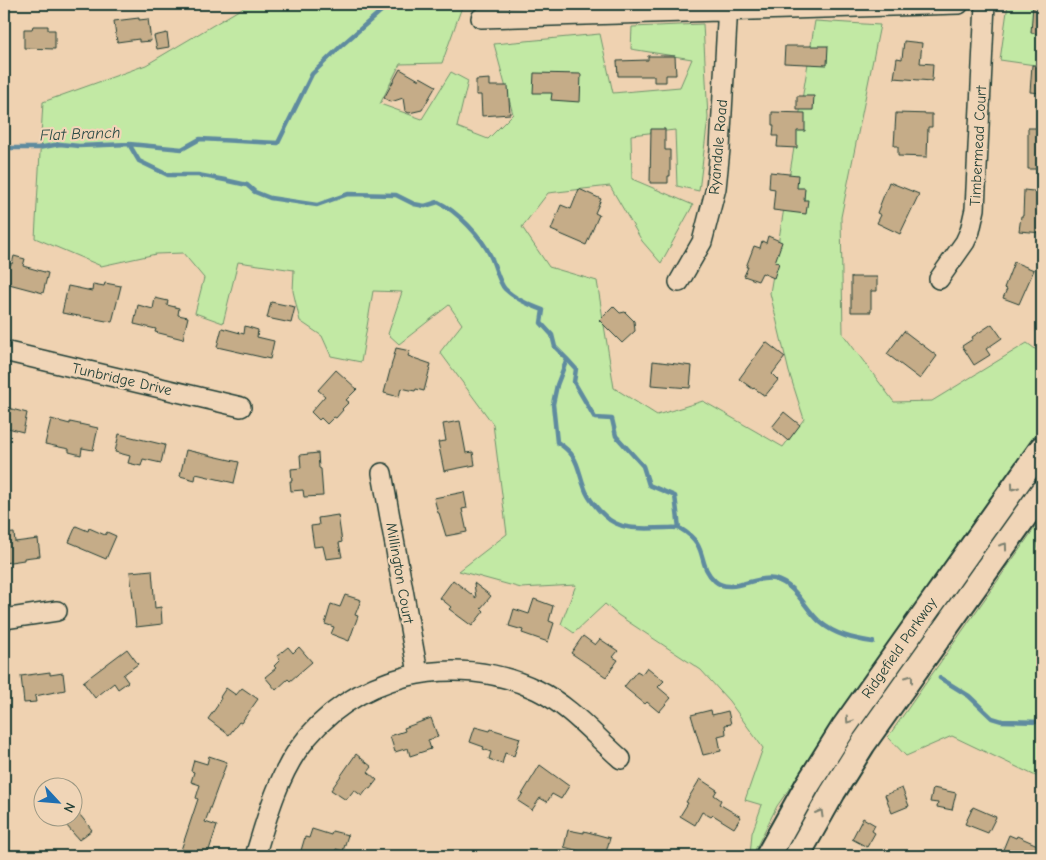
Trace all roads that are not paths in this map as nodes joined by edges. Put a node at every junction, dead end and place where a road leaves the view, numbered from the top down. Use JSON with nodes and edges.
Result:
{"nodes":[{"id":1,"x":959,"y":4,"type":"edge"},
{"id":2,"x":985,"y":4,"type":"edge"},
{"id":3,"x":728,"y":7,"type":"edge"},
{"id":4,"x":481,"y":18,"type":"dead end"},
{"id":5,"x":939,"y":279,"type":"dead end"},
{"id":6,"x":679,"y":282,"type":"dead end"},
{"id":7,"x":4,"y":352,"type":"edge"},
{"id":8,"x":241,"y":407,"type":"dead end"},
{"id":9,"x":1042,"y":448,"type":"edge"},
{"id":10,"x":382,"y":473,"type":"dead end"},
{"id":11,"x":1042,"y":492,"type":"edge"},
{"id":12,"x":57,"y":611,"type":"dead end"},
{"id":13,"x":4,"y":619,"type":"edge"},
{"id":14,"x":418,"y":673,"type":"junction"},
{"id":15,"x":621,"y":759,"type":"dead end"},
{"id":16,"x":254,"y":856,"type":"edge"},
{"id":17,"x":768,"y":856,"type":"edge"},
{"id":18,"x":797,"y":856,"type":"edge"}],
"edges":[{"from":1,"to":3,"type":"street"},
{"from":2,"to":5,"type":"street","name":"Timbermead Court"},
{"from":3,"to":4,"type":"street"},
{"from":3,"to":6,"type":"street","name":"Ryandale Road"},
{"from":7,"to":8,"type":"street","name":"Tunbridge Drive"},
{"from":9,"to":17,"type":"main road","name":"Ridgefield Parkway","one_way":true},
{"from":10,"to":14,"type":"street","name":"Millington Court"},
{"from":18,"to":11,"type":"main road","name":"Ridgefield Parkway","one_way":true},
{"from":12,"to":13,"type":"street"},
{"from":14,"to":15,"type":"street"},
{"from":14,"to":16,"type":"street"}]}
